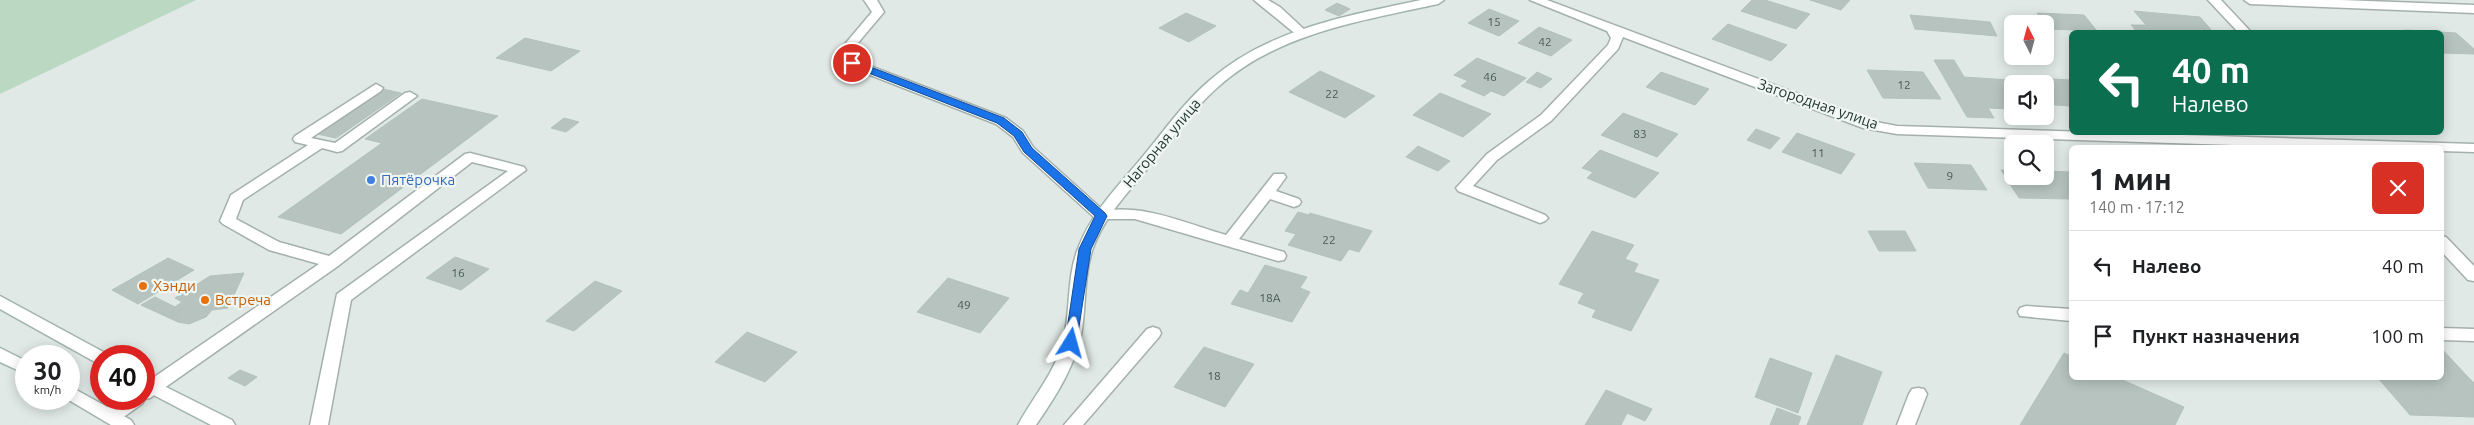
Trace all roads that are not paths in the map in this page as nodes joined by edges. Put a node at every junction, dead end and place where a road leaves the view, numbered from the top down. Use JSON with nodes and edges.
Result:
{"nodes":[{"id":1,"x":870,"y":0,"type":"edge"},
{"id":2,"x":1260,"y":0,"type":"edge"},
{"id":3,"x":1438,"y":0,"type":"edge"},
{"id":4,"x":1536,"y":0,"type":"edge"},
{"id":5,"x":2214,"y":0,"type":"edge"},
{"id":6,"x":2250,"y":0,"type":"edge"},
{"id":7,"x":2474,"y":9,"type":"edge"},
{"id":8,"x":1612,"y":28,"type":"junction"},
{"id":9,"x":2243,"y":30,"type":"edge"},
{"id":10,"x":1302,"y":33,"type":"junction"},
{"id":11,"x":376,"y":88,"type":"dead end"},
{"id":12,"x":410,"y":96,"type":"dead end"},
{"id":13,"x":2344,"y":135,"type":"edge"},
{"id":14,"x":319,"y":144,"type":"junction"},
{"id":15,"x":2353,"y":145,"type":"edge"},
{"id":16,"x":2444,"y":147,"type":"edge"},
{"id":17,"x":2474,"y":148,"type":"edge"},
{"id":18,"x":1279,"y":177,"type":"dead end"},
{"id":19,"x":1267,"y":193,"type":"junction"},
{"id":20,"x":1294,"y":202,"type":"dead end"},
{"id":21,"x":1101,"y":216,"type":"junction"},
{"id":22,"x":1540,"y":218,"type":"dead end"},
{"id":23,"x":1228,"y":242,"type":"junction"},
{"id":24,"x":2444,"y":244,"type":"edge"},
{"id":25,"x":1278,"y":256,"type":"dead end"},
{"id":26,"x":332,"y":262,"type":"junction"},
{"id":27,"x":2474,"y":276,"type":"edge"},
{"id":28,"x":0,"y":302,"type":"edge"},
{"id":29,"x":2026,"y":312,"type":"dead end"},
{"id":30,"x":2069,"y":315,"type":"edge"},
{"id":31,"x":1153,"y":333,"type":"dead end"},
{"id":32,"x":2444,"y":334,"type":"edge"},
{"id":33,"x":2474,"y":336,"type":"edge"},
{"id":34,"x":90,"y":352,"type":"edge"},
{"id":35,"x":0,"y":354,"type":"edge"},
{"id":36,"x":15,"y":362,"type":"edge"},
{"id":37,"x":155,"y":382,"type":"edge"},
{"id":38,"x":155,"y":391,"type":"edge"},
{"id":39,"x":1918,"y":394,"type":"dead end"},
{"id":40,"x":80,"y":399,"type":"edge"},
{"id":41,"x":127,"y":410,"type":"edge"},
{"id":42,"x":118,"y":421,"type":"edge"},
{"id":43,"x":226,"y":425,"type":"edge"},
{"id":44,"x":319,"y":425,"type":"edge"},
{"id":45,"x":1027,"y":425,"type":"edge"},
{"id":46,"x":1073,"y":425,"type":"edge"},
{"id":47,"x":1906,"y":425,"type":"edge"}],
"edges":[{"from":1,"to":21,"type":"street"},
{"from":2,"to":10,"type":"street"},
{"from":3,"to":10,"type":"street","name":"Нагорная улица"},
{"from":4,"to":8,"type":"street","name":"Загородная улица"},
{"from":5,"to":9,"type":"street"},
{"from":6,"to":7,"type":"street"},
{"from":8,"to":15,"type":"street","name":"Загородная улица"},
{"from":8,"to":22,"type":"street"},
{"from":10,"to":21,"type":"street","name":"Нагорная улица"},
{"from":11,"to":14,"type":"street"},
{"from":12,"to":14,"type":"street"},
{"from":13,"to":15,"type":"street"},
{"from":14,"to":26,"type":"street"},
{"from":16,"to":17,"type":"street","name":"Загородная улица"},
{"from":18,"to":19,"type":"street"},
{"from":19,"to":20,"type":"street"},
{"from":19,"to":23,"type":"street"},
{"from":21,"to":23,"type":"street"},
{"from":21,"to":45,"type":"street","name":"Нагорная улица"},
{"from":23,"to":25,"type":"street"},
{"from":24,"to":27,"type":"street"},
{"from":26,"to":37,"type":"street"},
{"from":26,"to":44,"type":"street"},
{"from":28,"to":34,"type":"street"},
{"from":29,"to":30,"type":"street"},
{"from":31,"to":46,"type":"street"},
{"from":32,"to":33,"type":"street"},
{"from":35,"to":36,"type":"street"},
{"from":38,"to":43,"type":"street"},
{"from":39,"to":47,"type":"street"},
{"from":40,"to":42,"type":"street"},
{"from":41,"to":42,"type":"street"}]}
